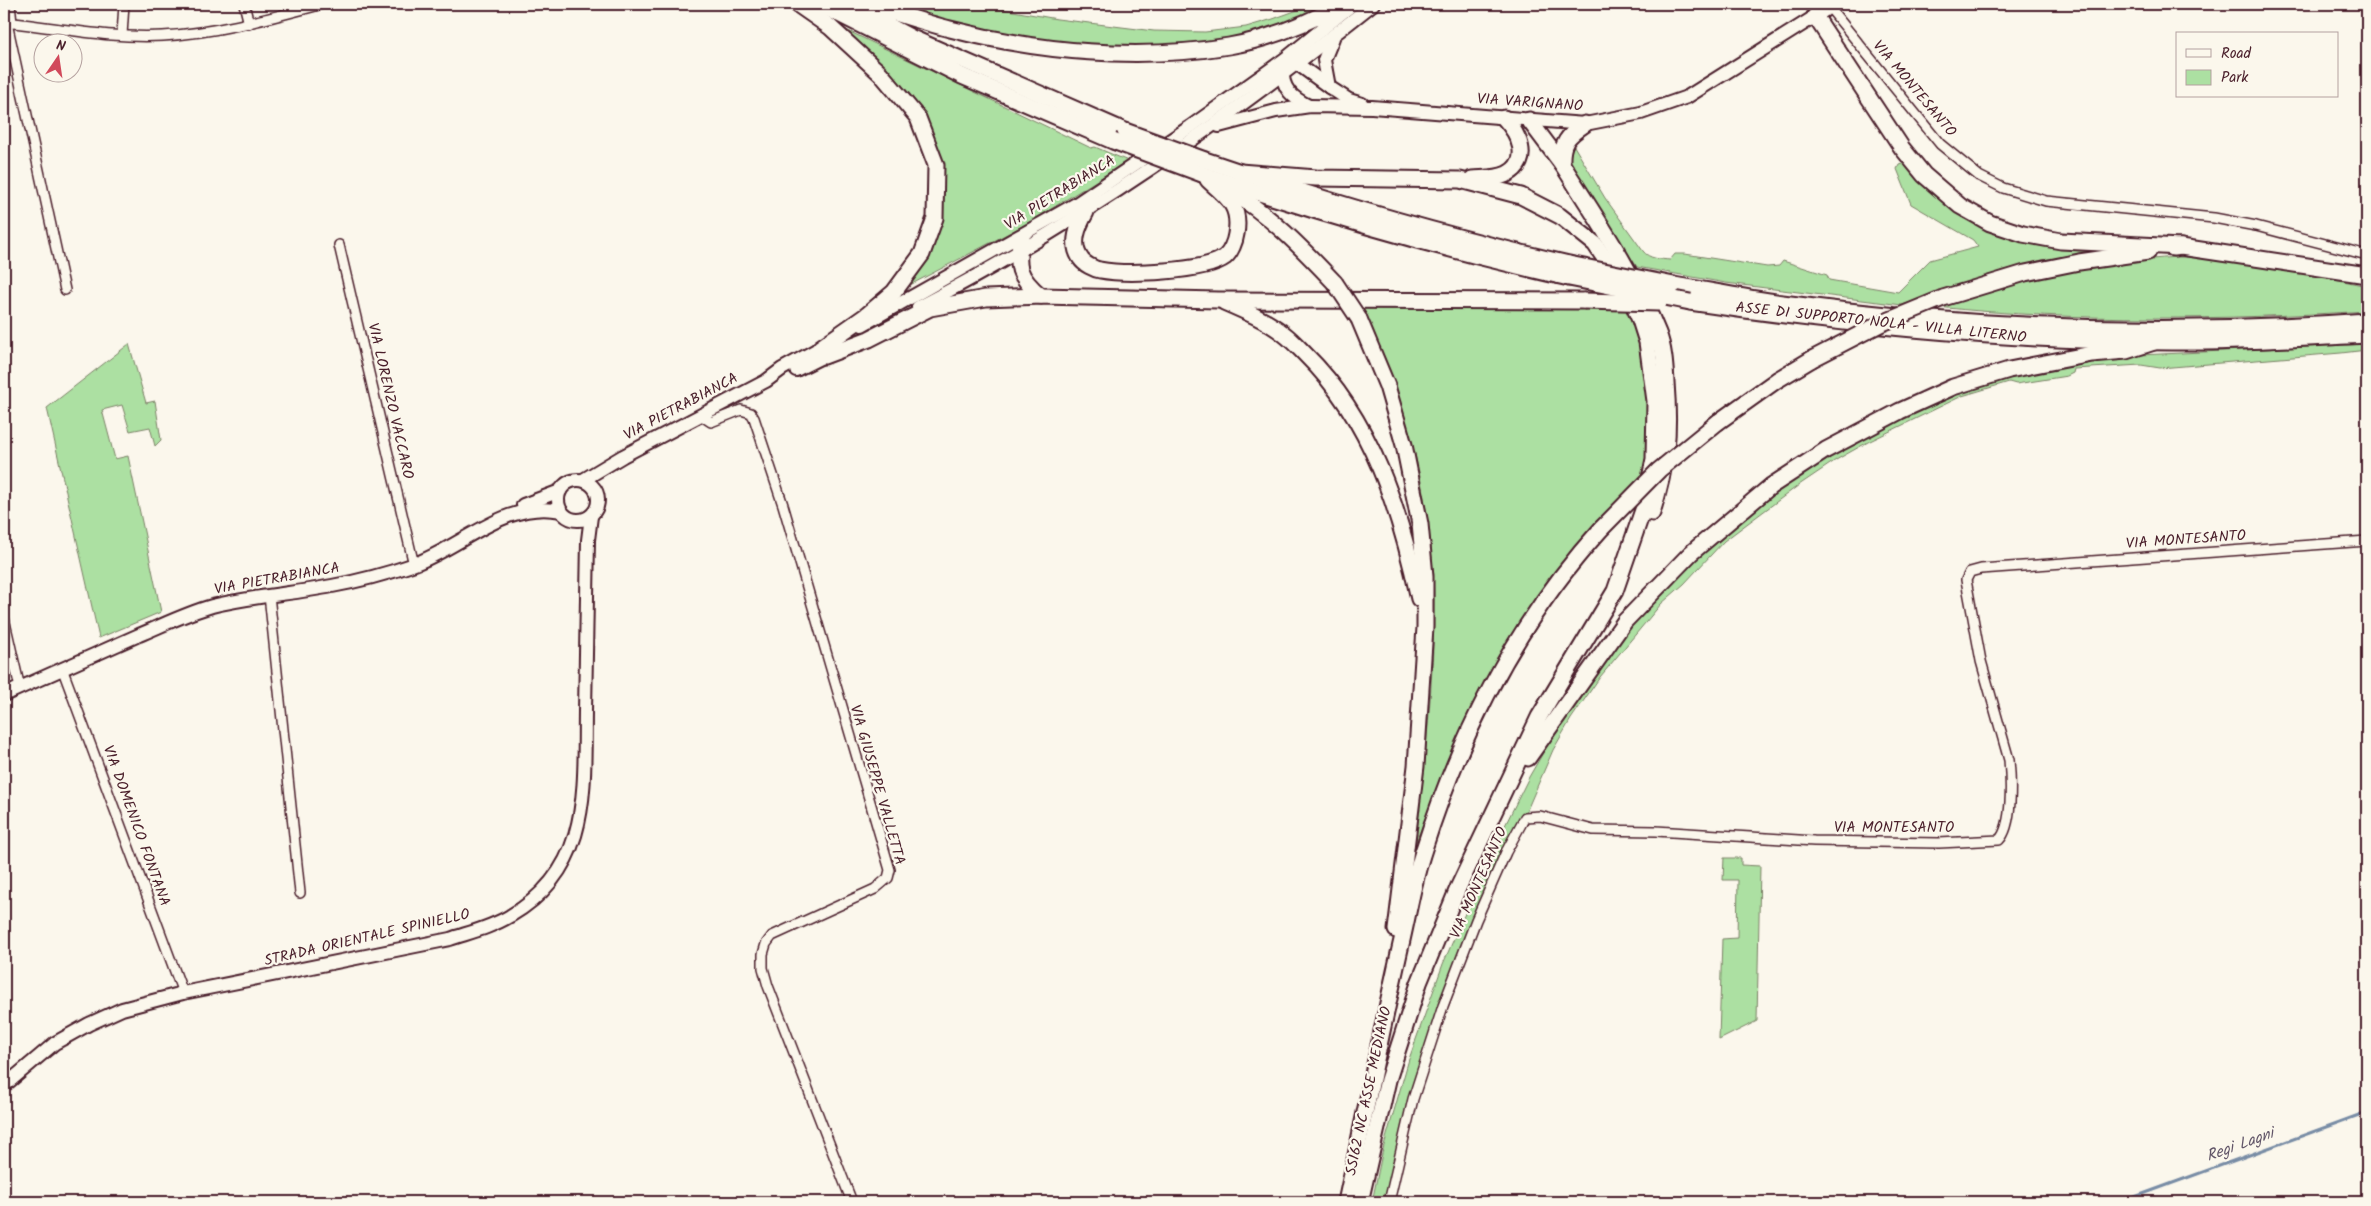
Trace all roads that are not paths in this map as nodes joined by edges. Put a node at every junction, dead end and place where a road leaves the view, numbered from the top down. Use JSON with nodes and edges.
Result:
{"nodes":[{"id":1,"x":10,"y":4,"type":"edge"},
{"id":2,"x":124,"y":4,"type":"edge"},
{"id":3,"x":244,"y":4,"type":"edge"},
{"id":4,"x":323,"y":4,"type":"edge"},
{"id":5,"x":797,"y":4,"type":"edge"},
{"id":6,"x":819,"y":4,"type":"edge"},
{"id":7,"x":848,"y":4,"type":"edge"},
{"id":8,"x":866,"y":4,"type":"edge"},
{"id":9,"x":1343,"y":4,"type":"edge"},
{"id":10,"x":1353,"y":4,"type":"edge"},
{"id":11,"x":1372,"y":4,"type":"edge"},
{"id":12,"x":1832,"y":6,"type":"edge"},
{"id":13,"x":289,"y":8,"type":"edge"},
{"id":14,"x":1815,"y":16,"type":"junction"},
{"id":15,"x":8,"y":23,"type":"edge"},
{"id":16,"x":249,"y":24,"type":"junction"},
{"id":17,"x":1335,"y":34,"type":"junction"},
{"id":18,"x":122,"y":35,"type":"junction"},
{"id":19,"x":1285,"y":59,"type":"junction"},
{"id":20,"x":1297,"y":64,"type":"junction"},
{"id":21,"x":1283,"y":75,"type":"junction"},
{"id":22,"x":1329,"y":87,"type":"junction"},
{"id":23,"x":1310,"y":106,"type":"junction"},
{"id":24,"x":1372,"y":107,"type":"junction"},
{"id":25,"x":1504,"y":118,"type":"junction"},
{"id":26,"x":1529,"y":120,"type":"junction"},
{"id":27,"x":1584,"y":124,"type":"junction"},
{"id":28,"x":1207,"y":130,"type":"junction"},
{"id":29,"x":1119,"y":136,"type":"junction"},
{"id":30,"x":1562,"y":164,"type":"junction"},
{"id":31,"x":1203,"y":167,"type":"junction"},
{"id":32,"x":1240,"y":172,"type":"junction"},
{"id":33,"x":1460,"y":180,"type":"junction"},
{"id":34,"x":1086,"y":212,"type":"junction"},
{"id":35,"x":339,"y":244,"type":"dead end"},
{"id":36,"x":1020,"y":244,"type":"junction"},
{"id":37,"x":2182,"y":247,"type":"junction"},
{"id":38,"x":2367,"y":255,"type":"edge"},
{"id":39,"x":1569,"y":271,"type":"junction"},
{"id":40,"x":2367,"y":274,"type":"edge"},
{"id":41,"x":65,"y":290,"type":"dead end"},
{"id":42,"x":1041,"y":296,"type":"junction"},
{"id":43,"x":1218,"y":300,"type":"junction"},
{"id":44,"x":1690,"y":302,"type":"junction"},
{"id":45,"x":2367,"y":321,"type":"edge"},
{"id":46,"x":2367,"y":335,"type":"edge"},
{"id":47,"x":2154,"y":342,"type":"junction"},
{"id":48,"x":822,"y":352,"type":"junction"},
{"id":49,"x":702,"y":413,"type":"junction"},
{"id":50,"x":612,"y":462,"type":"junction"},
{"id":51,"x":582,"y":480,"type":"junction"},
{"id":52,"x":560,"y":491,"type":"junction"},
{"id":53,"x":598,"y":499,"type":"junction"},
{"id":54,"x":561,"y":511,"type":"junction"},
{"id":55,"x":591,"y":516,"type":"junction"},
{"id":56,"x":572,"y":519,"type":"junction"},
{"id":57,"x":500,"y":520,"type":"junction"},
{"id":58,"x":588,"y":540,"type":"junction"},
{"id":59,"x":2367,"y":541,"type":"edge"},
{"id":60,"x":414,"y":564,"type":"junction"},
{"id":61,"x":1615,"y":591,"type":"junction"},
{"id":62,"x":269,"y":595,"type":"junction"},
{"id":63,"x":4,"y":618,"type":"edge"},
{"id":64,"x":1425,"y":627,"type":"junction"},
{"id":65,"x":62,"y":668,"type":"junction"},
{"id":66,"x":20,"y":688,"type":"junction"},
{"id":67,"x":4,"y":695,"type":"edge"},
{"id":68,"x":1503,"y":794,"type":"junction"},
{"id":69,"x":300,"y":893,"type":"dead end"},
{"id":70,"x":1393,"y":979,"type":"junction"},
{"id":71,"x":183,"y":993,"type":"junction"},
{"id":72,"x":4,"y":1086,"type":"edge"},
{"id":73,"x":852,"y":1202,"type":"edge"},
{"id":74,"x":1346,"y":1202,"type":"edge"},
{"id":75,"x":1360,"y":1202,"type":"edge"},
{"id":76,"x":1389,"y":1202,"type":"edge"}],
"edges":[{"from":1,"to":15,"type":"street"},
{"from":2,"to":18,"type":"street"},
{"from":3,"to":16,"type":"street"},
{"from":4,"to":13,"type":"street"},
{"from":5,"to":48,"type":"highway"},
{"from":6,"to":29,"type":"highway","name":"ASSE DI SUPPORTO NOLA - VILLA LITERNO"},
{"from":7,"to":29,"type":"highway","name":"ASSE DI SUPPORTO NOLA - VILLA LITERNO"},
{"from":8,"to":9,"type":"highway"},
{"from":10,"to":19,"type":"main road","name":"VIA PIETRABIANCA"},
{"from":11,"to":17,"type":"main road","name":"VIA PIETRABIANCA"},
{"from":12,"to":14,"type":"main road","name":"VIA VARIGNANO"},
{"from":12,"to":38,"type":"street","name":"VIA MONTESANTO"},
{"from":13,"to":16,"type":"street"},
{"from":14,"to":27,"type":"main road","name":"VIA VARIGNANO"},
{"from":14,"to":37,"type":"highway"},
{"from":15,"to":18,"type":"street"},
{"from":15,"to":41,"type":"street"},
{"from":16,"to":18,"type":"street"},
{"from":17,"to":20,"type":"main road","name":"VIA PIETRABIANCA"},
{"from":17,"to":22,"type":"main road"},
{"from":19,"to":20,"type":"main road","name":"VIA VARIGNANO"},
{"from":19,"to":21,"type":"main road"},
{"from":19,"to":36,"type":"main road","name":"VIA PIETRABIANCA"},
{"from":20,"to":21,"type":"main road","name":"VIA PIETRABIANCA"},
{"from":20,"to":22,"type":"main road","name":"VIA VARIGNANO"},
{"from":21,"to":23,"type":"main road"},
{"from":21,"to":28,"type":"main road","name":"VIA PIETRABIANCA"},
{"from":22,"to":24,"type":"main road","name":"VIA VARIGNANO"},
{"from":23,"to":24,"type":"main road","name":"VIA VARIGNANO"},
{"from":23,"to":28,"type":"main road","name":"VIA VARIGNANO"},
{"from":24,"to":25,"type":"main road","name":"VIA VARIGNANO"},
{"from":25,"to":26,"type":"main road","name":"VIA VARIGNANO"},
{"from":25,"to":33,"type":"highway"},
{"from":26,"to":27,"type":"main road","name":"VIA VARIGNANO"},
{"from":26,"to":30,"type":"highway"},
{"from":27,"to":30,"type":"highway"},
{"from":28,"to":34,"type":"main road","name":"VIA PIETRABIANCA"},
{"from":29,"to":31,"type":"highway","name":"ASSE DI SUPPORTO NOLA - VILLA LITERNO","bridge":true},
{"from":30,"to":61,"type":"highway"},
{"from":31,"to":32,"type":"highway","name":"ASSE DI SUPPORTO NOLA - VILLA LITERNO"},
{"from":31,"to":34,"type":"highway"},
{"from":31,"to":39,"type":"highway","name":"ASSE DI SUPPORTO NOLA - VILLA LITERNO"},
{"from":31,"to":64,"type":"highway","bridge":true},
{"from":32,"to":33,"type":"highway"},
{"from":32,"to":39,"type":"highway","name":"ASSE DI SUPPORTO NOLA - VILLA LITERNO"},
{"from":33,"to":61,"type":"highway"},
{"from":34,"to":36,"type":"main road","name":"VIA PIETRABIANCA"},
{"from":35,"to":60,"type":"street","name":"VIA LORENZO VACCARO"},
{"from":36,"to":42,"type":"highway"},
{"from":36,"to":48,"type":"main road","name":"VIA PIETRABIANCA"},
{"from":37,"to":40,"type":"highway"},
{"from":37,"to":70,"type":"highway","bridge":true},
{"from":39,"to":44,"type":"highway","name":"ASSE DI SUPPORTO NOLA - VILLA LITERNO","bridge":true},
{"from":39,"to":45,"type":"highway","name":"ASSE DI SUPPORTO NOLA - VILLA LITERNO","bridge":true},
{"from":42,"to":43,"type":"highway"},
{"from":42,"to":48,"type":"highway"},
{"from":43,"to":44,"type":"highway","bridge":true},
{"from":43,"to":64,"type":"highway"},
{"from":44,"to":47,"type":"highway","name":"ASSE DI SUPPORTO NOLA - VILLA LITERNO"},
{"from":46,"to":47,"type":"highway","name":"ASSE DI SUPPORTO NOLA - VILLA LITERNO"},
{"from":47,"to":68,"type":"highway"},
{"from":48,"to":49,"type":"main road","name":"VIA PIETRABIANCA"},
{"from":49,"to":50,"type":"main road","name":"VIA PIETRABIANCA"},
{"from":49,"to":73,"type":"street","name":"VIA GIUSEPPE VALLETTA"},
{"from":50,"to":51,"type":"main road","name":"VIA PIETRABIANCA"},
{"from":50,"to":53,"type":"main road"},
{"from":51,"to":52,"type":"main road","name":"VIA PIETRABIANCA"},
{"from":51,"to":53,"type":"main road"},
{"from":52,"to":54,"type":"main road"},
{"from":52,"to":57,"type":"main road","name":"VIA PIETRABIANCA"},
{"from":53,"to":55,"type":"main road"},
{"from":54,"to":56,"type":"main road"},
{"from":54,"to":57,"type":"main road","name":"VIA PIETRABIANCA"},
{"from":55,"to":56,"type":"main road"},
{"from":55,"to":58,"type":"main road","name":"STRADA ORIENTALE SPINIELLO"},
{"from":56,"to":58,"type":"main road"},
{"from":57,"to":60,"type":"main road","name":"VIA PIETRABIANCA"},
{"from":58,"to":71,"type":"main road","name":"STRADA ORIENTALE SPINIELLO"},
{"from":59,"to":76,"type":"street","name":"VIA MONTESANTO"},
{"from":60,"to":62,"type":"main road","name":"VIA PIETRABIANCA"},
{"from":61,"to":68,"type":"highway"},
{"from":62,"to":65,"type":"main road","name":"VIA PIETRABIANCA"},
{"from":62,"to":69,"type":"street"},
{"from":63,"to":66,"type":"street"},
{"from":64,"to":70,"type":"highway"},
{"from":65,"to":66,"type":"main road","name":"VIA PIETRABIANCA"},
{"from":65,"to":71,"type":"street","name":"VIA DOMENICO FONTANA"},
{"from":66,"to":67,"type":"main road","name":"VIA PIETRABIANCA"},
{"from":68,"to":75,"type":"highway"},
{"from":70,"to":74,"type":"highway","name":"SS162 NC ASSE MEDIANO"},
{"from":71,"to":72,"type":"main road","name":"STRADA ORIENTALE SPINIELLO"}]}
